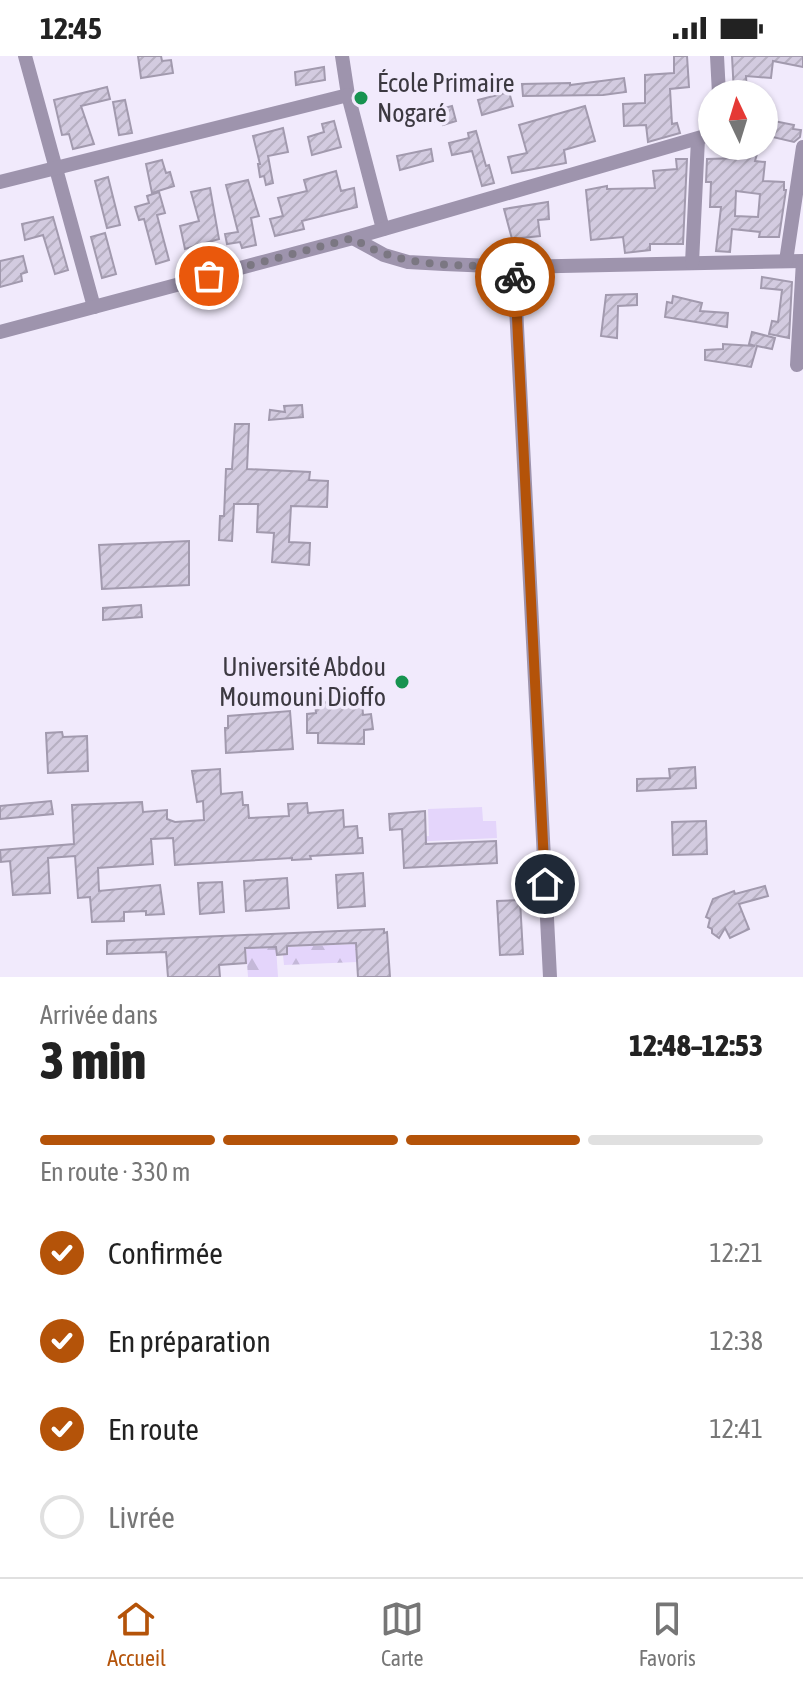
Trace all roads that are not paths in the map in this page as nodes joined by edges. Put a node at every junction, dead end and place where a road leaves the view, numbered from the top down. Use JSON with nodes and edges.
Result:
{"nodes":[{"id":1,"x":25,"y":56,"type":"edge"},
{"id":2,"x":342,"y":56,"type":"edge"},
{"id":3,"x":717,"y":56,"type":"edge"},
{"id":4,"x":718,"y":80,"type":"edge"},
{"id":5,"x":348,"y":95,"type":"junction"},
{"id":6,"x":698,"y":139,"type":"edge"},
{"id":7,"x":803,"y":147,"type":"edge"},
{"id":8,"x":703,"y":160,"type":"edge"},
{"id":9,"x":56,"y":168,"type":"junction"},
{"id":10,"x":0,"y":182,"type":"edge"},
{"id":11,"x":383,"y":229,"type":"junction"},
{"id":12,"x":353,"y":238,"type":"junction"},
{"id":13,"x":786,"y":261,"type":"junction"},
{"id":14,"x":803,"y":261,"type":"edge"},
{"id":15,"x":692,"y":263,"type":"junction"},
{"id":16,"x":514,"y":267,"type":"junction"},
{"id":17,"x":94,"y":307,"type":"junction"},
{"id":18,"x":0,"y":332,"type":"edge"},
{"id":19,"x":797,"y":365,"type":"dead end"},
{"id":20,"x":550,"y":977,"type":"edge"}],
"edges":[{"from":1,"to":9,"type":"street"},
{"from":2,"to":5,"type":"street"},
{"from":3,"to":4,"type":"street"},
{"from":5,"to":9,"type":"street"},
{"from":5,"to":11,"type":"street"},
{"from":6,"to":11,"type":"street"},
{"from":7,"to":13,"type":"street"},
{"from":8,"to":15,"type":"street"},
{"from":9,"to":10,"type":"street"},
{"from":9,"to":17,"type":"street"},
{"from":11,"to":12,"type":"street"},
{"from":12,"to":16,"type":"street"},
{"from":12,"to":17,"type":"street"},
{"from":13,"to":14,"type":"street"},
{"from":13,"to":15,"type":"street"},
{"from":14,"to":19,"type":"street"},
{"from":15,"to":16,"type":"street"},
{"from":16,"to":20,"type":"street"},
{"from":17,"to":18,"type":"street"}]}
